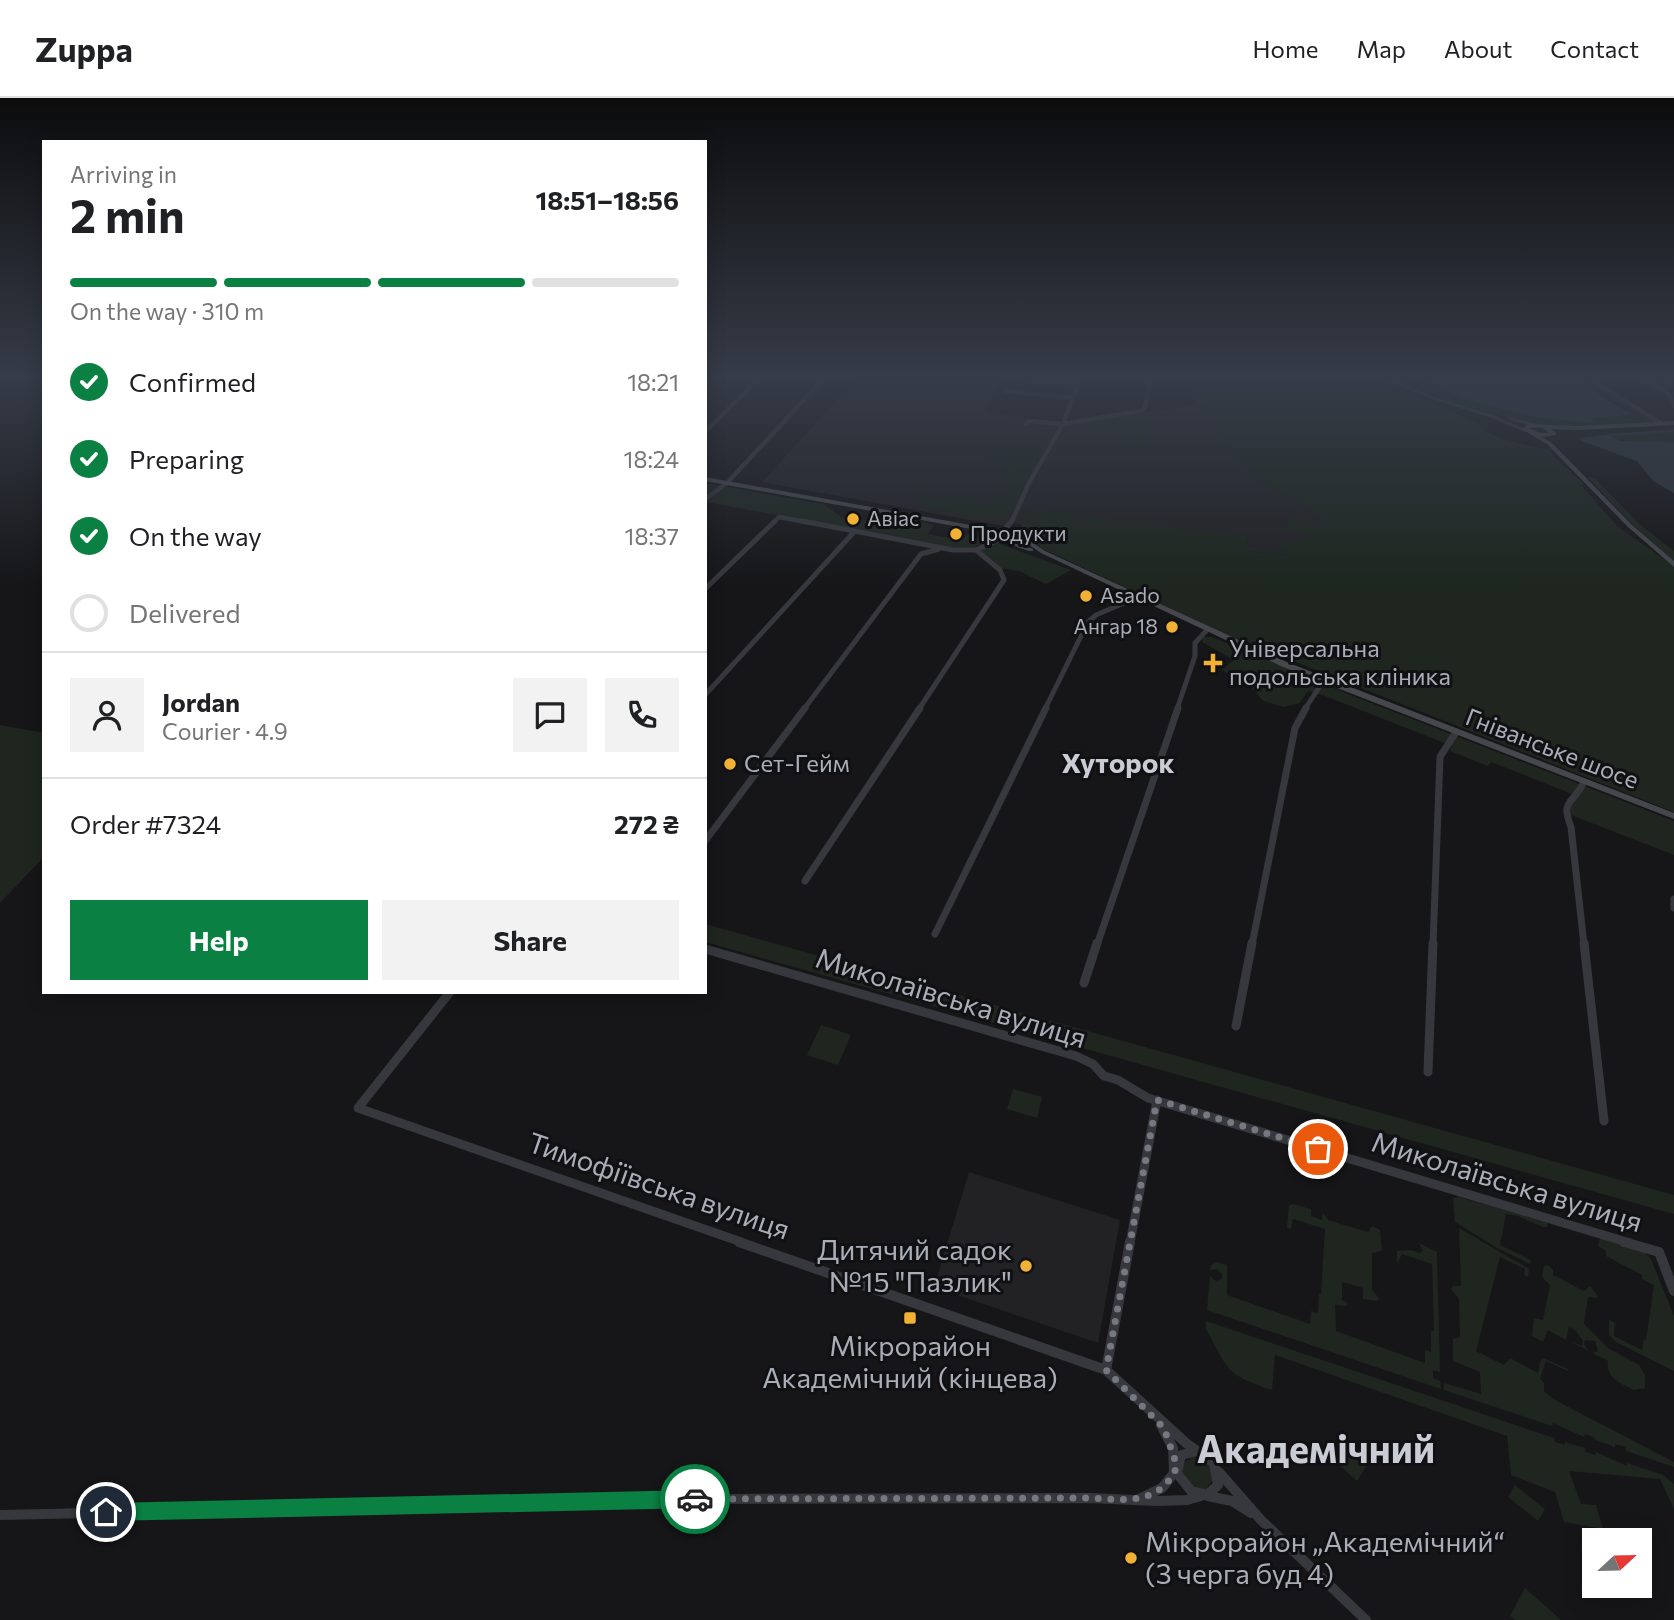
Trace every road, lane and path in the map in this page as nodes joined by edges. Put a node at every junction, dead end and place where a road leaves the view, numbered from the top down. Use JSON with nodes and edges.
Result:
{"nodes":[{"id":1,"x":761,"y":446,"type":"edge"},
{"id":2,"x":1050,"y":446,"type":"edge"},
{"id":3,"x":1552,"y":446,"type":"edge"},
{"id":4,"x":1559,"y":446,"type":"edge"},
{"id":5,"x":1578,"y":472,"type":"junction"},
{"id":6,"x":707,"y":479,"type":"edge"},
{"id":7,"x":727,"y":483,"type":"junction"},
{"id":8,"x":707,"y":498,"type":"edge"},
{"id":9,"x":1011,"y":523,"type":"junction"},
{"id":10,"x":854,"y":532,"type":"junction"},
{"id":11,"x":1016,"y":535,"type":"junction"},
{"id":12,"x":1000,"y":537,"type":"junction"},
{"id":13,"x":939,"y":549,"type":"junction"},
{"id":14,"x":976,"y":550,"type":"junction"},
{"id":15,"x":1071,"y":565,"type":"junction"},
{"id":16,"x":1674,"y":565,"type":"edge"},
{"id":17,"x":707,"y":587,"type":"edge"},
{"id":18,"x":1138,"y":597,"type":"junction"},
{"id":19,"x":1207,"y":630,"type":"junction"},
{"id":20,"x":1324,"y":680,"type":"junction"},
{"id":21,"x":707,"y":693,"type":"edge"},
{"id":22,"x":1456,"y":732,"type":"junction"},
{"id":23,"x":1584,"y":782,"type":"junction"},
{"id":24,"x":1674,"y":817,"type":"edge"},
{"id":25,"x":707,"y":838,"type":"edge"},
{"id":26,"x":805,"y":881,"type":"dead end"},
{"id":27,"x":1674,"y":899,"type":"edge"},
{"id":28,"x":1674,"y":908,"type":"edge"},
{"id":29,"x":935,"y":933,"type":"dead end"},
{"id":30,"x":707,"y":949,"type":"edge"},
{"id":31,"x":1084,"y":983,"type":"dead end"},
{"id":32,"x":448,"y":994,"type":"edge"},
{"id":33,"x":1236,"y":1026,"type":"dead end"},
{"id":34,"x":1428,"y":1072,"type":"dead end"},
{"id":35,"x":1157,"y":1100,"type":"junction"},
{"id":36,"x":1604,"y":1121,"type":"dead end"},
{"id":37,"x":1674,"y":1291,"type":"edge"},
{"id":38,"x":1106,"y":1370,"type":"junction"},
{"id":39,"x":1146,"y":1407,"type":"junction"},
{"id":40,"x":1197,"y":1451,"type":"junction"},
{"id":41,"x":1177,"y":1466,"type":"junction"},
{"id":42,"x":1217,"y":1470,"type":"junction"},
{"id":43,"x":1204,"y":1496,"type":"junction"},
{"id":44,"x":1135,"y":1501,"type":"junction"},
{"id":45,"x":0,"y":1515,"type":"edge"},
{"id":46,"x":1261,"y":1520,"type":"junction"},
{"id":47,"x":1366,"y":1620,"type":"edge"}],
"edges":[{"from":1,"to":7,"type":"street"},
{"from":2,"to":9,"type":"street"},
{"from":3,"to":5,"type":"main road"},
{"from":4,"to":5,"type":"main road"},
{"from":5,"to":16,"type":"main road"},
{"from":6,"to":7,"type":"main road","name":"Гніванське шосе"},
{"from":7,"to":8,"type":"street"},
{"from":7,"to":12,"type":"main road","name":"Гніванське шосе"},
{"from":9,"to":11,"type":"street"},
{"from":9,"to":12,"type":"street"},
{"from":10,"to":13,"type":"street"},
{"from":10,"to":17,"type":"street"},
{"from":10,"to":21,"type":"street"},
{"from":11,"to":12,"type":"main road","name":"Гніванське шосе"},
{"from":11,"to":12,"type":"main road"},
{"from":11,"to":15,"type":"main road","name":"Гніванське шосе"},
{"from":12,"to":14,"type":"street"},
{"from":12,"to":15,"type":"main road","name":"Гніванське шосе"},
{"from":13,"to":14,"type":"street"},
{"from":13,"to":25,"type":"street"},
{"from":14,"to":26,"type":"street"},
{"from":15,"to":18,"type":"main road","name":"Гніванське шосе"},
{"from":18,"to":19,"type":"main road","name":"Гніванське шосе"},
{"from":18,"to":29,"type":"street"},
{"from":19,"to":20,"type":"main road","name":"Гніванське шосе"},
{"from":19,"to":31,"type":"street"},
{"from":20,"to":22,"type":"main road","name":"Гніванське шосе"},
{"from":20,"to":33,"type":"street"},
{"from":22,"to":23,"type":"main road","name":"Гніванське шосе"},
{"from":22,"to":34,"type":"street"},
{"from":23,"to":24,"type":"main road","name":"Гніванське шосе"},
{"from":23,"to":36,"type":"street"},
{"from":27,"to":28,"type":"street"},
{"from":30,"to":35,"type":"street","name":"Миколаївська вулиця"},
{"from":32,"to":38,"type":"street","name":"Тимофіївська вулиця"},
{"from":35,"to":37,"type":"street","name":"Миколаївська вулиця"},
{"from":35,"to":38,"type":"street"},
{"from":38,"to":39,"type":"street","name":"Тимофіївська вулиця"},
{"from":39,"to":40,"type":"street","name":"Тимофіївська вулиця"},
{"from":39,"to":41,"type":"street"},
{"from":40,"to":41,"type":"street"},
{"from":40,"to":42,"type":"street"},
{"from":41,"to":43,"type":"street"},
{"from":41,"to":44,"type":"street"},
{"from":42,"to":43,"type":"street"},
{"from":42,"to":46,"type":"street"},
{"from":43,"to":44,"type":"street"},
{"from":43,"to":46,"type":"street"},
{"from":44,"to":45,"type":"street"},
{"from":46,"to":47,"type":"street"}]}
